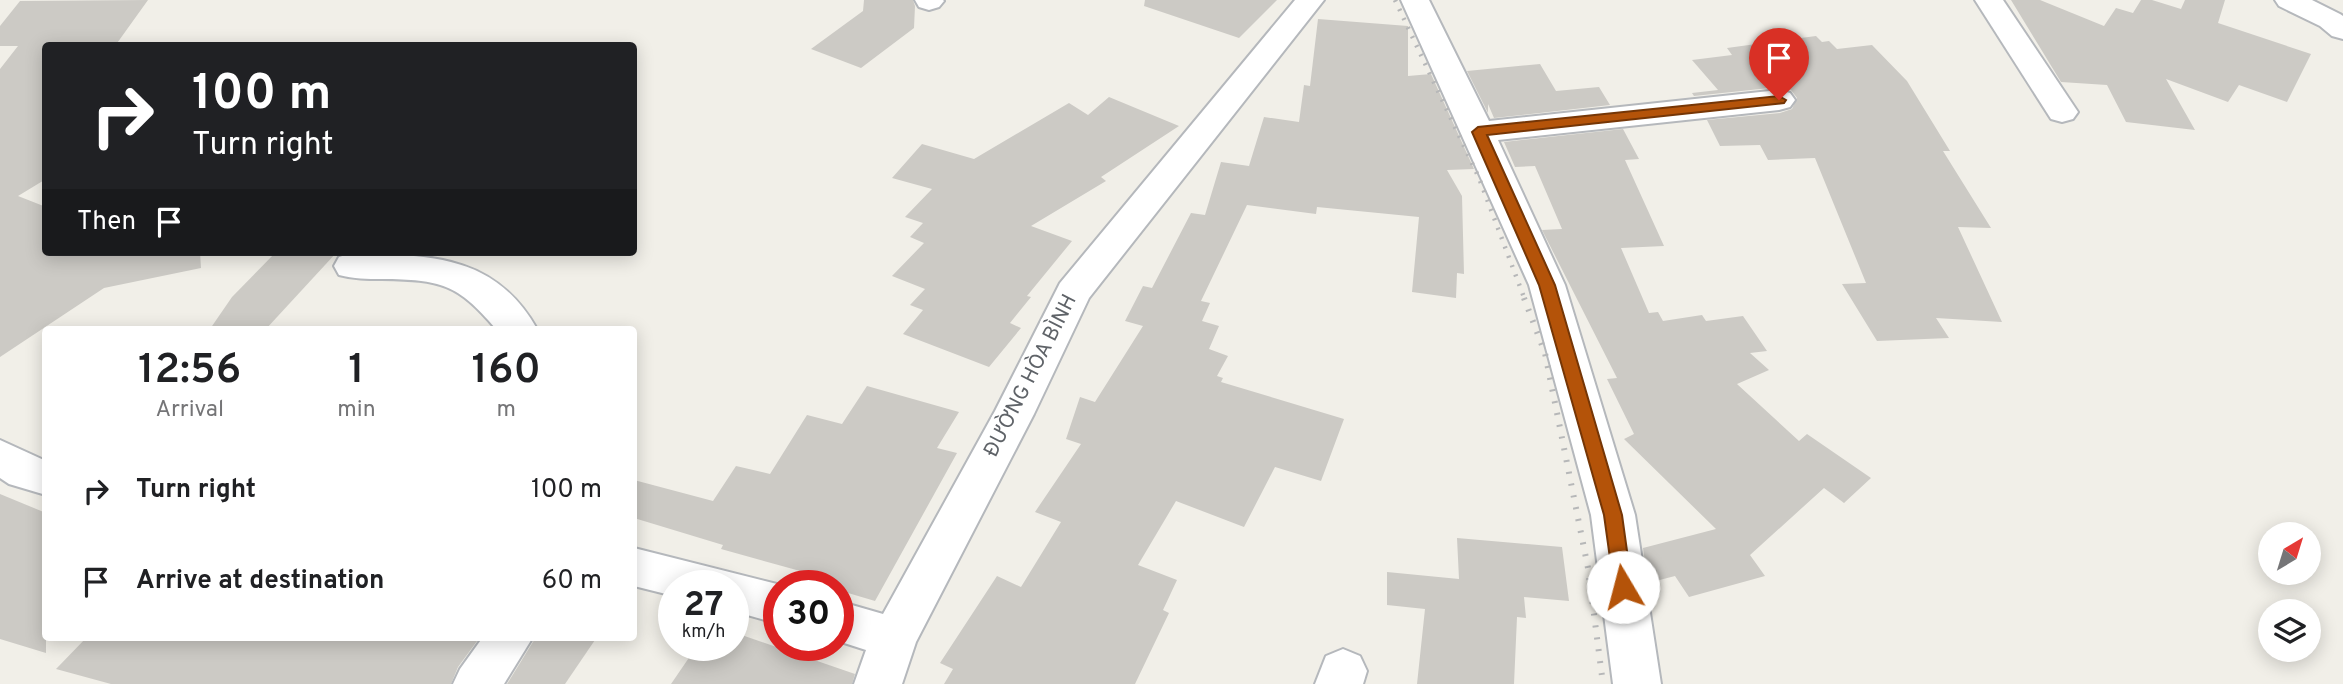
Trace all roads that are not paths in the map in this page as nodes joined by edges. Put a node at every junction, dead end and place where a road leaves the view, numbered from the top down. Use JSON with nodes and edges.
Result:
{"nodes":[{"id":1,"x":1310,"y":0,"type":"edge"},
{"id":2,"x":1415,"y":0,"type":"edge"},
{"id":3,"x":1989,"y":0,"type":"edge"},
{"id":4,"x":2289,"y":0,"type":"edge"},
{"id":5,"x":2343,"y":30,"type":"edge"},
{"id":6,"x":1779,"y":100,"type":"dead end"},
{"id":7,"x":2062,"y":112,"type":"dead end"},
{"id":8,"x":1478,"y":132,"type":"junction"},
{"id":9,"x":352,"y":266,"type":"dead end"},
{"id":10,"x":515,"y":326,"type":"edge"},
{"id":11,"x":0,"y":457,"type":"edge"},
{"id":12,"x":42,"y":477,"type":"edge"},
{"id":13,"x":637,"y":567,"type":"edge"},
{"id":14,"x":658,"y":572,"type":"edge"},
{"id":15,"x":854,"y":626,"type":"edge"},
{"id":16,"x":894,"y":638,"type":"junction"},
{"id":17,"x":507,"y":641,"type":"edge"},
{"id":18,"x":477,"y":684,"type":"edge"},
{"id":19,"x":878,"y":684,"type":"edge"},
{"id":20,"x":1637,"y":684,"type":"edge"}],
"edges":[{"from":1,"to":16,"type":"street","name":"ĐƯỜNG HÒA BÌNH"},
{"from":2,"to":8,"type":"street"},
{"from":3,"to":7,"type":"street"},
{"from":4,"to":5,"type":"street"},
{"from":6,"to":8,"type":"street"},
{"from":8,"to":20,"type":"street"},
{"from":9,"to":10,"type":"street"},
{"from":11,"to":12,"type":"street"},
{"from":13,"to":14,"type":"street"},
{"from":15,"to":16,"type":"street"},
{"from":16,"to":19,"type":"street","name":"ĐƯỜNG HÒA BÌNH"},
{"from":17,"to":18,"type":"street"}]}
